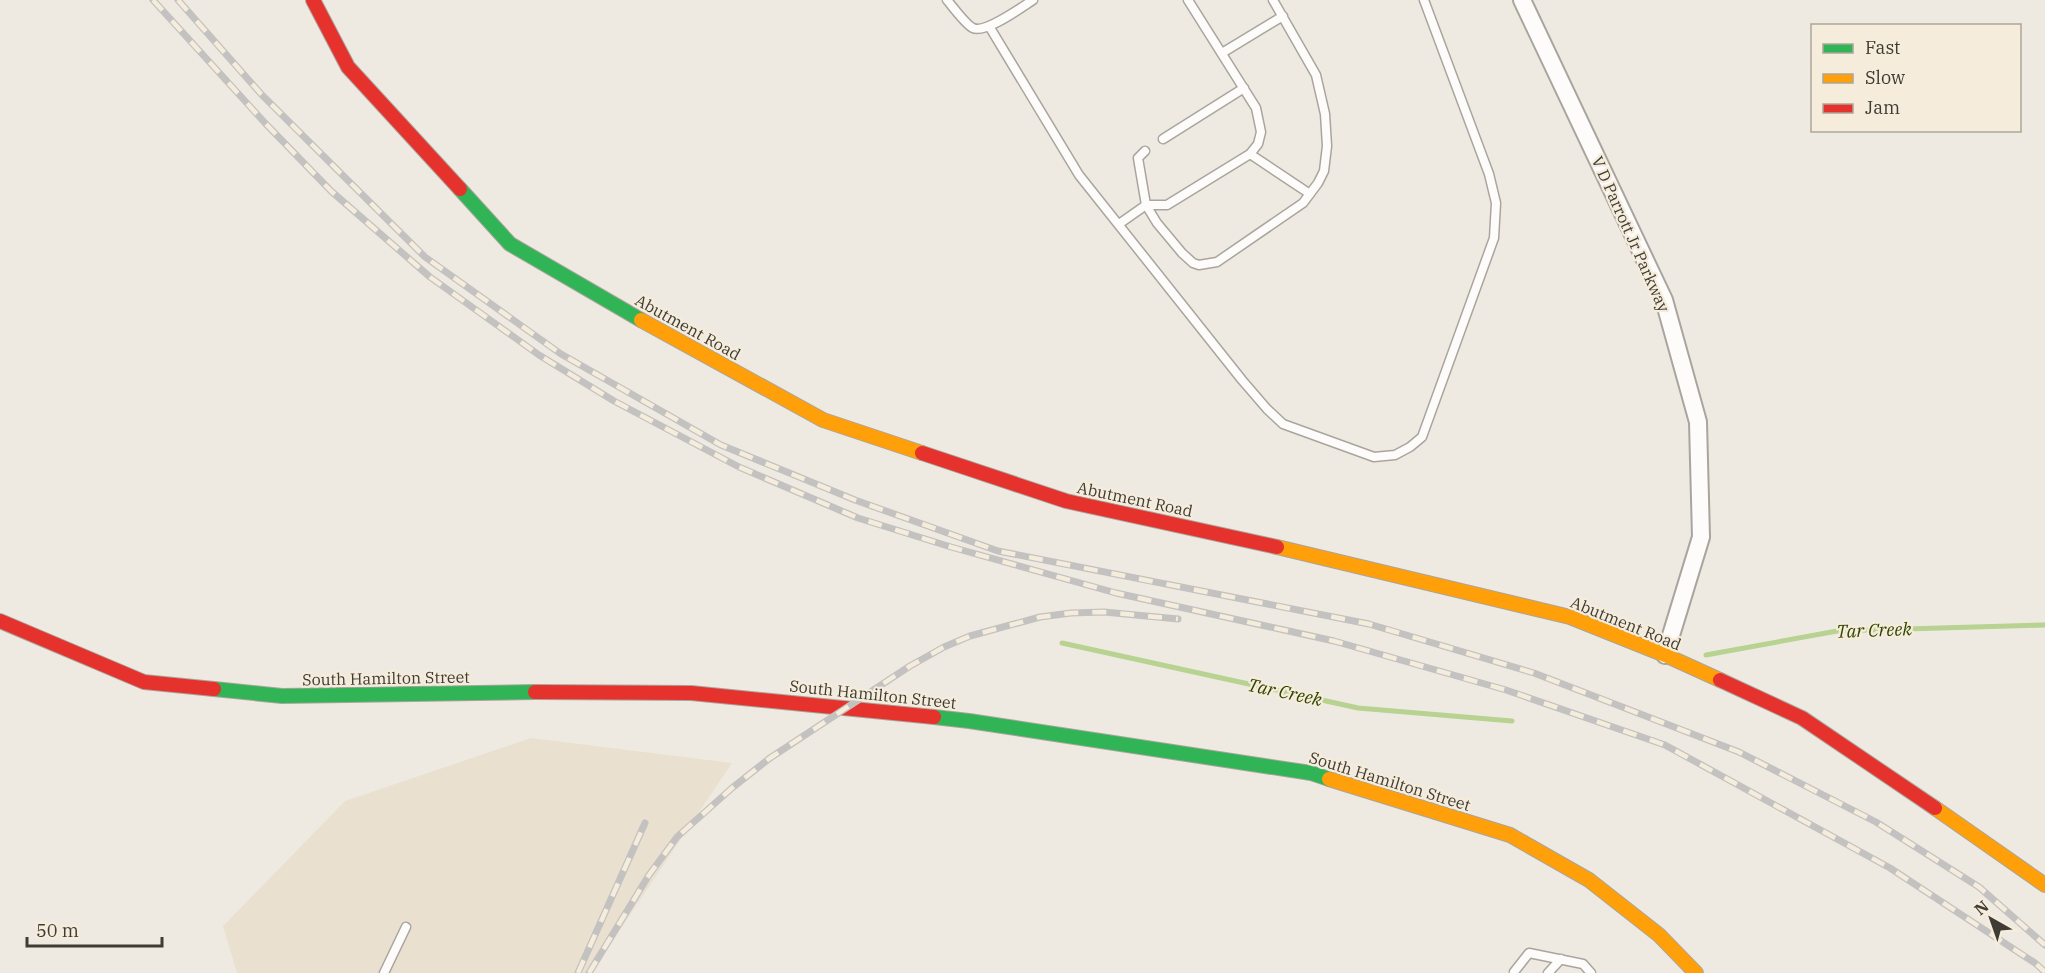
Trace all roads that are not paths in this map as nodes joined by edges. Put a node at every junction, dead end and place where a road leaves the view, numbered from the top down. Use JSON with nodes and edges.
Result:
{"nodes":[{"id":1,"x":313,"y":0,"type":"edge"},
{"id":2,"x":947,"y":0,"type":"edge"},
{"id":3,"x":1033,"y":0,"type":"edge"},
{"id":4,"x":1188,"y":0,"type":"edge"},
{"id":5,"x":1273,"y":0,"type":"edge"},
{"id":6,"x":1424,"y":0,"type":"edge"},
{"id":7,"x":1522,"y":0,"type":"edge"},
{"id":8,"x":1283,"y":16,"type":"junction"},
{"id":9,"x":989,"y":26,"type":"junction"},
{"id":10,"x":1222,"y":53,"type":"junction"},
{"id":11,"x":1244,"y":88,"type":"junction"},
{"id":12,"x":1163,"y":140,"type":"dead end"},
{"id":13,"x":1145,"y":151,"type":"dead end"},
{"id":14,"x":1250,"y":154,"type":"junction"},
{"id":15,"x":1311,"y":194,"type":"junction"},
{"id":16,"x":1146,"y":205,"type":"junction"},
{"id":17,"x":1119,"y":224,"type":"junction"},
{"id":18,"x":0,"y":621,"type":"edge"},
{"id":19,"x":1665,"y":656,"type":"junction"},
{"id":20,"x":2045,"y":885,"type":"edge"},
{"id":21,"x":406,"y":927,"type":"dead end"},
{"id":22,"x":1561,"y":959,"type":"junction"},
{"id":23,"x":1514,"y":972,"type":"edge"},
{"id":24,"x":384,"y":973,"type":"edge"},
{"id":25,"x":1548,"y":973,"type":"edge"},
{"id":26,"x":1591,"y":973,"type":"edge"},
{"id":27,"x":1696,"y":973,"type":"edge"}],
"edges":[{"from":1,"to":19,"type":"main road","name":"Abutment Road"},
{"from":2,"to":9,"type":"lane"},
{"from":3,"to":9,"type":"lane"},
{"from":4,"to":10,"type":"lane"},
{"from":5,"to":8,"type":"lane"},
{"from":6,"to":17,"type":"lane"},
{"from":7,"to":19,"type":"street","name":"V D Parrott Jr Parkway"},
{"from":8,"to":10,"type":"lane"},
{"from":8,"to":15,"type":"lane"},
{"from":9,"to":17,"type":"lane"},
{"from":10,"to":11,"type":"lane"},
{"from":11,"to":12,"type":"lane"},
{"from":11,"to":14,"type":"lane"},
{"from":13,"to":16,"type":"lane"},
{"from":14,"to":15,"type":"lane"},
{"from":14,"to":16,"type":"lane"},
{"from":15,"to":16,"type":"lane"},
{"from":16,"to":17,"type":"lane"},
{"from":18,"to":27,"type":"main road","name":"South Hamilton Street"},
{"from":19,"to":20,"type":"main road","name":"Abutment Road"},
{"from":21,"to":24,"type":"lane"},
{"from":22,"to":23,"type":"lane"},
{"from":22,"to":25,"type":"lane"},
{"from":22,"to":26,"type":"lane"}]}
